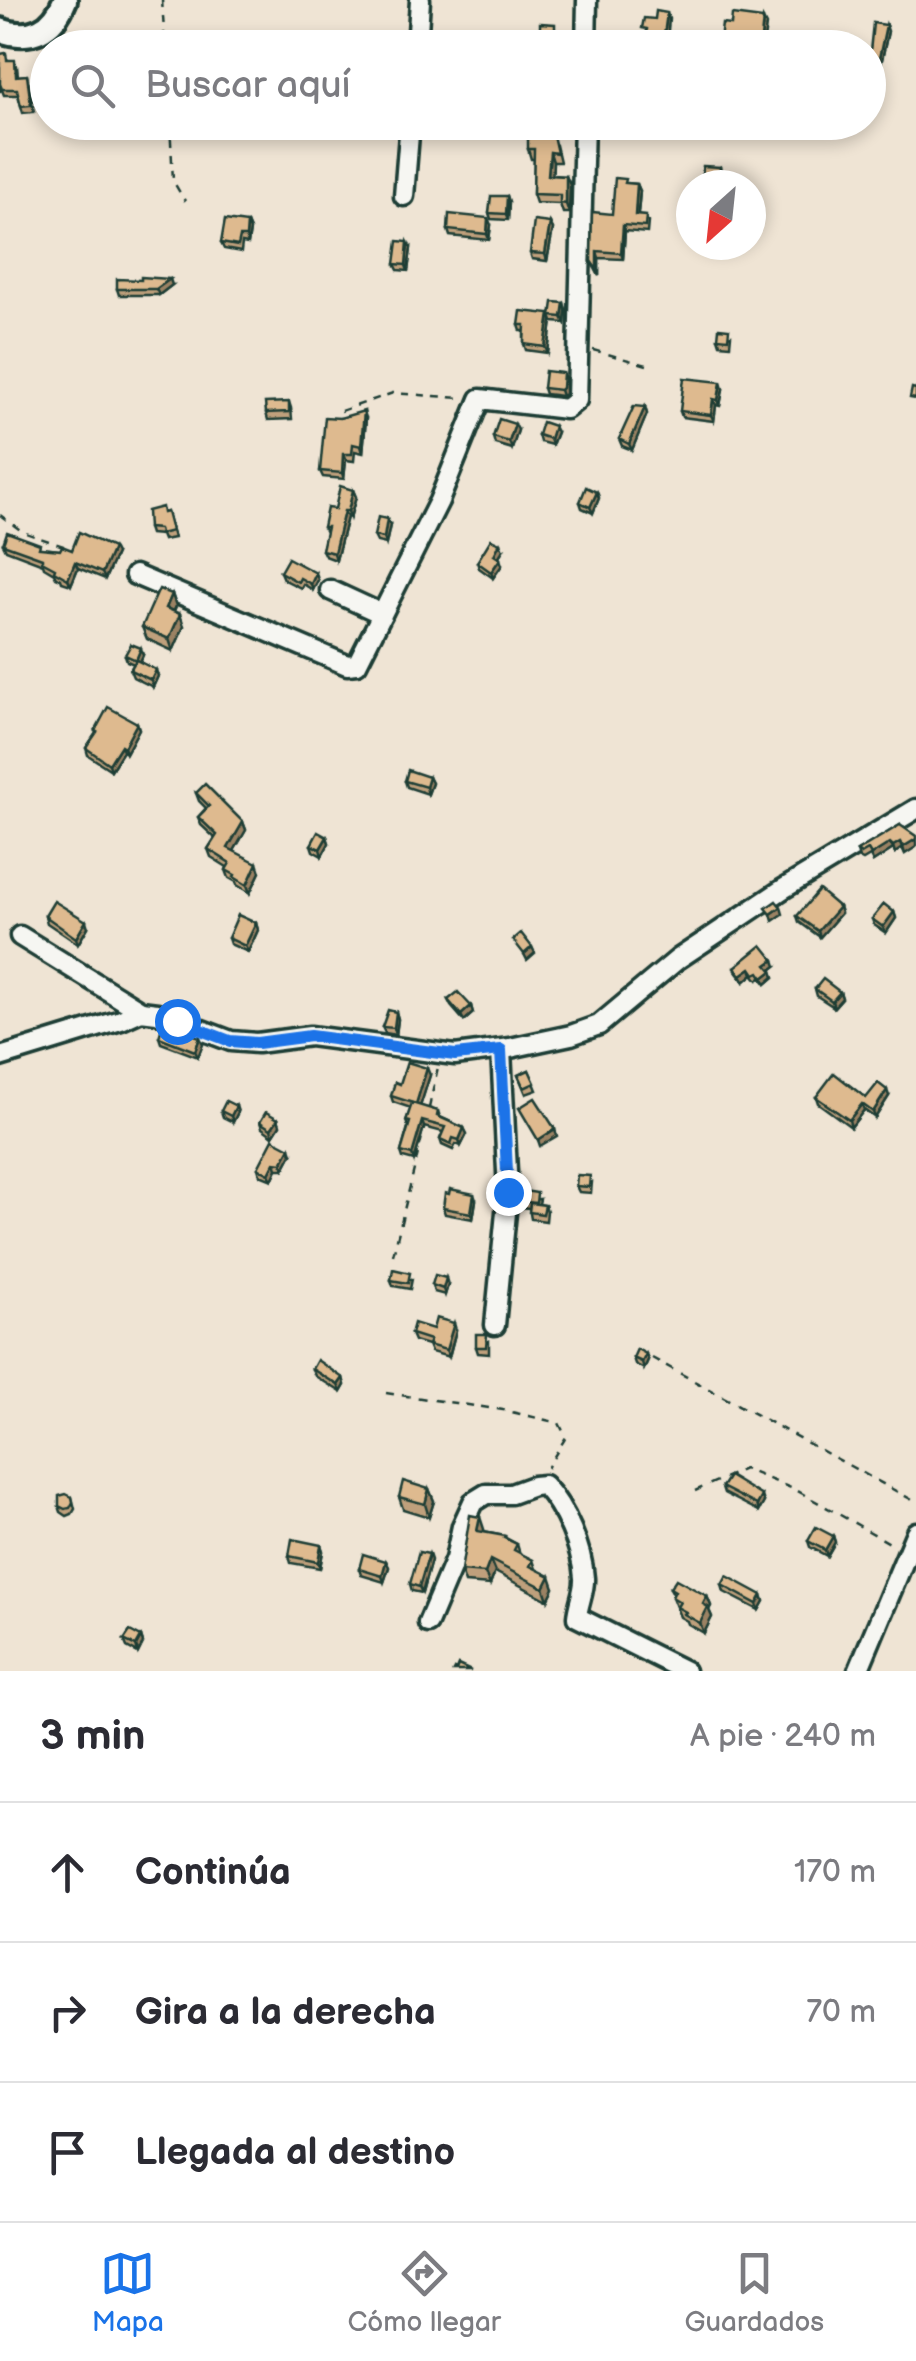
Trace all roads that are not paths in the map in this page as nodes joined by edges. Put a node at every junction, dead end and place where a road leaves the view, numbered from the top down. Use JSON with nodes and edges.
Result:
{"nodes":[{"id":1,"x":420,"y":0,"type":"edge"},
{"id":2,"x":587,"y":0,"type":"edge"},
{"id":3,"x":69,"y":1,"type":"edge"},
{"id":4,"x":0,"y":30,"type":"edge"},
{"id":5,"x":40,"y":30,"type":"edge"},
{"id":6,"x":418,"y":30,"type":"edge"},
{"id":7,"x":586,"y":30,"type":"edge"},
{"id":8,"x":30,"y":34,"type":"edge"},
{"id":9,"x":409,"y":140,"type":"edge"},
{"id":10,"x":584,"y":140,"type":"edge"},
{"id":11,"x":404,"y":196,"type":"dead end"},
{"id":12,"x":134,"y":575,"type":"dead end"},
{"id":13,"x":330,"y":590,"type":"dead end"},
{"id":14,"x":382,"y":614,"type":"junction"},
{"id":15,"x":916,"y":809,"type":"edge"},
{"id":16,"x":20,"y":936,"type":"dead end"},
{"id":17,"x":140,"y":1011,"type":"junction"},
{"id":18,"x":501,"y":1050,"type":"junction"},
{"id":19,"x":0,"y":1056,"type":"edge"},
{"id":20,"x":495,"y":1325,"type":"dead end"},
{"id":21,"x":916,"y":1532,"type":"edge"},
{"id":22,"x":428,"y":1623,"type":"dead end"},
{"id":23,"x":685,"y":1671,"type":"edge"},
{"id":24,"x":858,"y":1671,"type":"edge"}],
"edges":[{"from":1,"to":6,"type":"street"},
{"from":2,"to":7,"type":"street"},
{"from":3,"to":5,"type":"main road"},
{"from":4,"to":8,"type":"main road"},
{"from":9,"to":11,"type":"street"},
{"from":10,"to":14,"type":"street"},
{"from":12,"to":14,"type":"street"},
{"from":13,"to":14,"type":"street"},
{"from":15,"to":18,"type":"street"},
{"from":16,"to":17,"type":"street"},
{"from":17,"to":18,"type":"street"},
{"from":17,"to":19,"type":"street"},
{"from":18,"to":20,"type":"street"},
{"from":21,"to":24,"type":"street"},
{"from":22,"to":23,"type":"street"}]}
